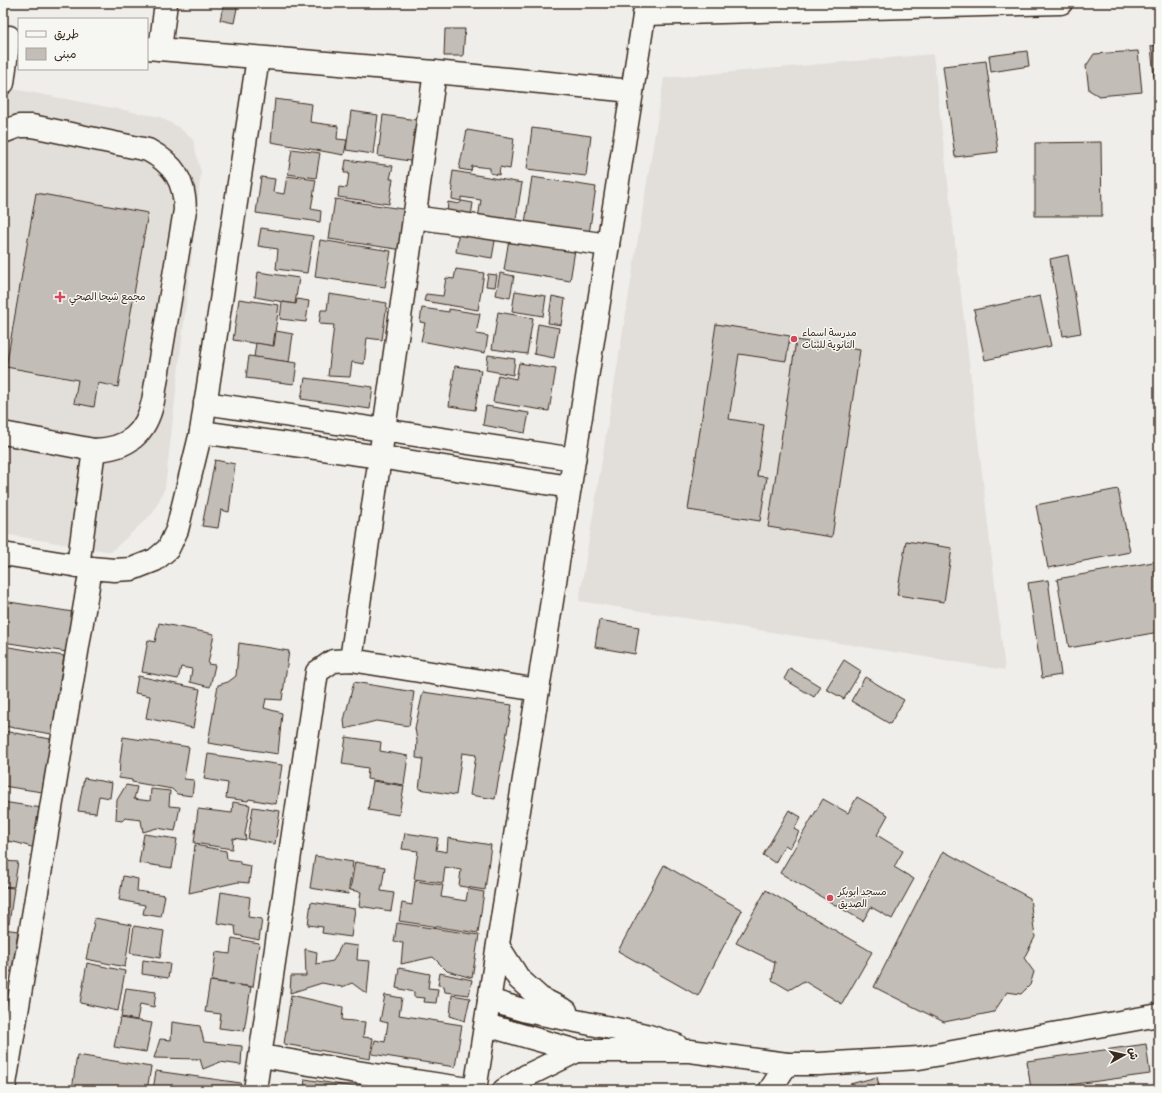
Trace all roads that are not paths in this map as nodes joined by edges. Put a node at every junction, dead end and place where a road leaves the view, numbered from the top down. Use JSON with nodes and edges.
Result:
{"nodes":[{"id":1,"x":166,"y":3,"type":"edge"},
{"id":2,"x":1061,"y":3,"type":"edge"},
{"id":3,"x":645,"y":8,"type":"edge"},
{"id":4,"x":10,"y":37,"type":"edge"},
{"id":5,"x":154,"y":49,"type":"edge"},
{"id":6,"x":258,"y":58,"type":"junction"},
{"id":7,"x":435,"y":72,"type":"junction"},
{"id":8,"x":3,"y":83,"type":"edge"},
{"id":9,"x":632,"y":91,"type":"junction"},
{"id":10,"x":3,"y":132,"type":"edge"},
{"id":11,"x":414,"y":217,"type":"junction"},
{"id":12,"x":608,"y":245,"type":"junction"},
{"id":13,"x":205,"y":403,"type":"junction"},
{"id":14,"x":384,"y":430,"type":"junction"},
{"id":15,"x":201,"y":432,"type":"junction"},
{"id":16,"x":3,"y":433,"type":"edge"},
{"id":17,"x":94,"y":450,"type":"junction"},
{"id":18,"x":380,"y":457,"type":"junction"},
{"id":19,"x":574,"y":459,"type":"junction"},
{"id":20,"x":570,"y":487,"type":"junction"},
{"id":21,"x":3,"y":554,"type":"edge"},
{"id":22,"x":85,"y":567,"type":"junction"},
{"id":23,"x":351,"y":660,"type":"junction"},
{"id":24,"x":538,"y":690,"type":"junction"},
{"id":25,"x":498,"y":946,"type":"junction"},
{"id":26,"x":489,"y":1000,"type":"junction"},
{"id":27,"x":1159,"y":1015,"type":"edge"},
{"id":28,"x":589,"y":1022,"type":"junction"},
{"id":29,"x":486,"y":1025,"type":"junction"},
{"id":30,"x":577,"y":1051,"type":"junction"},
{"id":31,"x":690,"y":1051,"type":"junction"},
{"id":32,"x":261,"y":1056,"type":"junction"},
{"id":33,"x":787,"y":1064,"type":"junction"},
{"id":34,"x":4,"y":1090,"type":"edge"},
{"id":35,"x":255,"y":1090,"type":"edge"},
{"id":36,"x":475,"y":1090,"type":"edge"},
{"id":37,"x":504,"y":1090,"type":"edge"},
{"id":38,"x":770,"y":1090,"type":"edge"}],
"edges":[{"from":1,"to":5,"type":"street"},
{"from":2,"to":3,"type":"street"},
{"from":3,"to":9,"type":"street"},
{"from":4,"to":8,"type":"street"},
{"from":5,"to":6,"type":"street"},
{"from":6,"to":7,"type":"street"},
{"from":6,"to":13,"type":"street"},
{"from":7,"to":9,"type":"street"},
{"from":7,"to":11,"type":"street"},
{"from":9,"to":12,"type":"street"},
{"from":10,"to":17,"type":"street"},
{"from":11,"to":12,"type":"street"},
{"from":11,"to":14,"type":"street"},
{"from":12,"to":19,"type":"street"},
{"from":13,"to":14,"type":"street"},
{"from":13,"to":15,"type":"street"},
{"from":14,"to":18,"type":"street"},
{"from":14,"to":19,"type":"street"},
{"from":15,"to":18,"type":"street"},
{"from":15,"to":22,"type":"street"},
{"from":16,"to":17,"type":"street"},
{"from":17,"to":22,"type":"street"},
{"from":18,"to":20,"type":"street"},
{"from":18,"to":23,"type":"street"},
{"from":19,"to":20,"type":"street"},
{"from":20,"to":24,"type":"street"},
{"from":21,"to":22,"type":"street"},
{"from":22,"to":34,"type":"street"},
{"from":23,"to":24,"type":"street"},
{"from":23,"to":32,"type":"street"},
{"from":24,"to":25,"type":"street"},
{"from":25,"to":26,"type":"street"},
{"from":25,"to":28,"type":"street"},
{"from":26,"to":28,"type":"street"},
{"from":26,"to":29,"type":"street"},
{"from":27,"to":33,"type":"street"},
{"from":28,"to":31,"type":"street"},
{"from":29,"to":30,"type":"street"},
{"from":29,"to":36,"type":"street"},
{"from":30,"to":31,"type":"street"},
{"from":30,"to":37,"type":"street"},
{"from":31,"to":33,"type":"street"},
{"from":32,"to":35,"type":"street"},
{"from":32,"to":36,"type":"street"},
{"from":33,"to":38,"type":"street"}]}
